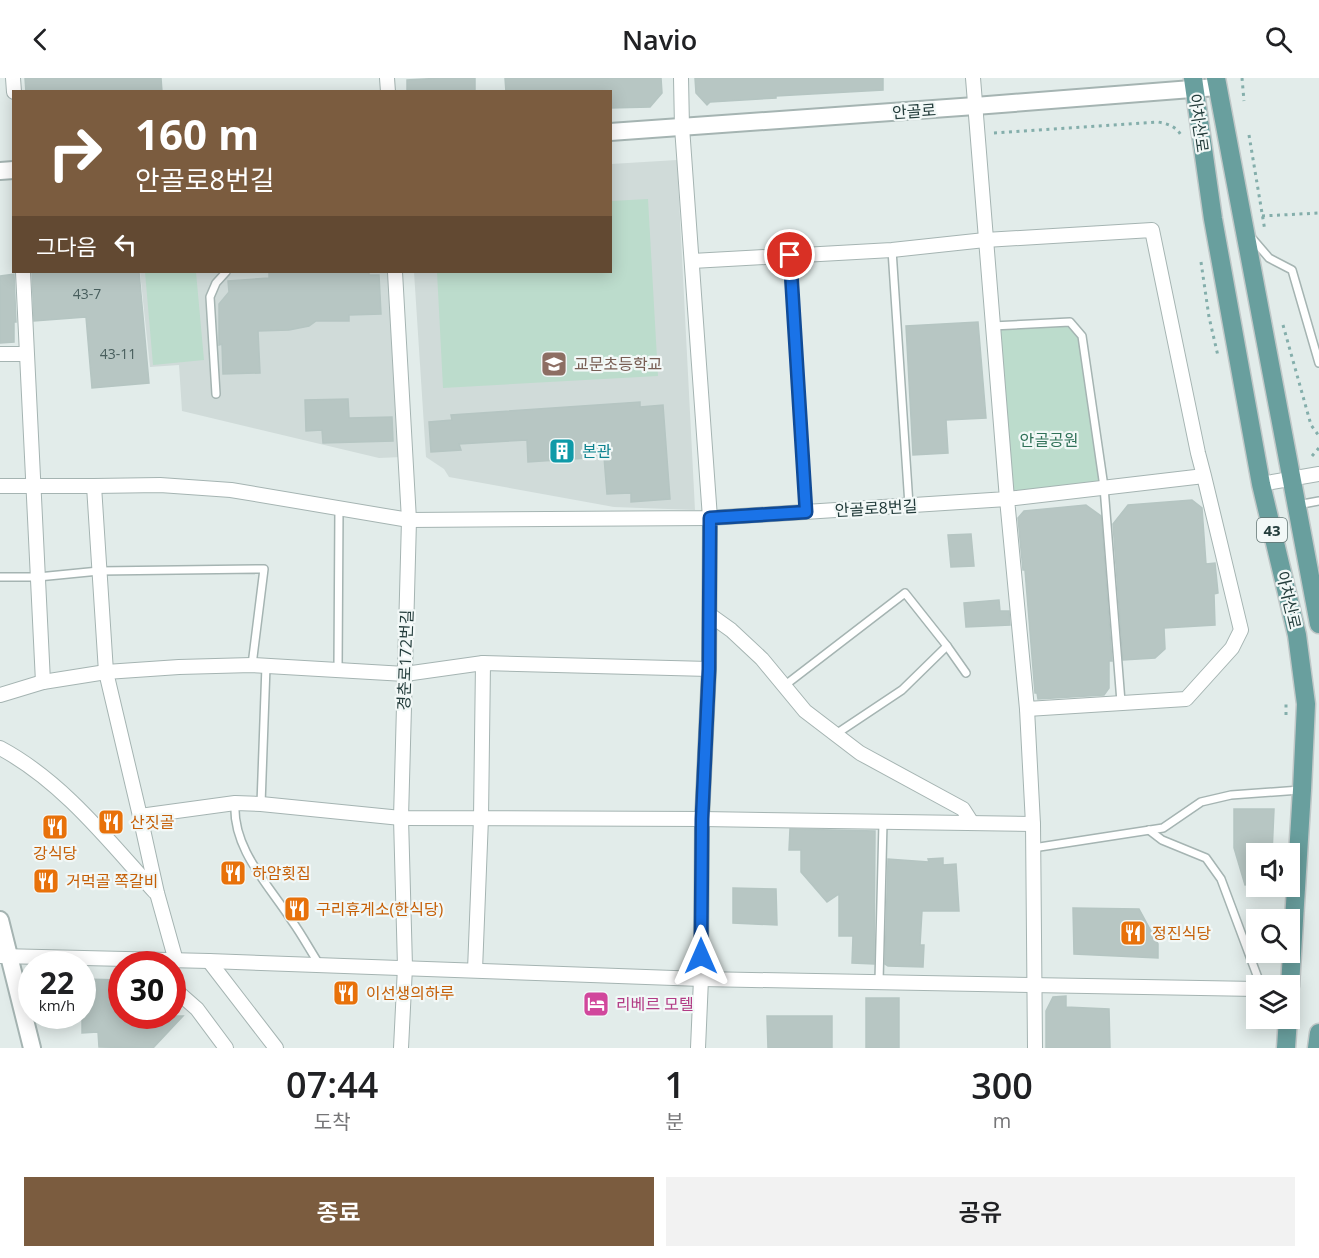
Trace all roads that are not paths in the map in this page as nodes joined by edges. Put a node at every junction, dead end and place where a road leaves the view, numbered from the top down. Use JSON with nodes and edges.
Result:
{"nodes":[{"id":1,"x":681,"y":78,"type":"edge"},
{"id":2,"x":973,"y":78,"type":"edge"},
{"id":3,"x":1216,"y":82,"type":"edge"},
{"id":4,"x":1193,"y":83,"type":"edge"},
{"id":5,"x":975,"y":106,"type":"junction"},
{"id":6,"x":682,"y":127,"type":"junction"},
{"id":7,"x":612,"y":132,"type":"edge"},
{"id":8,"x":1245,"y":230,"type":"junction"},
{"id":9,"x":986,"y":240,"type":"junction"},
{"id":10,"x":892,"y":250,"type":"junction"},
{"id":11,"x":790,"y":255,"type":"junction"},
{"id":12,"x":692,"y":261,"type":"junction"},
{"id":13,"x":23,"y":273,"type":"edge"},
{"id":14,"x":225,"y":273,"type":"edge"},
{"id":15,"x":395,"y":273,"type":"edge"},
{"id":16,"x":992,"y":326,"type":"junction"},
{"id":17,"x":0,"y":354,"type":"edge"},
{"id":18,"x":26,"y":354,"type":"junction"},
{"id":19,"x":1319,"y":363,"type":"edge"},
{"id":20,"x":216,"y":394,"type":"dead end"},
{"id":21,"x":1319,"y":474,"type":"edge"},
{"id":22,"x":1204,"y":476,"type":"junction"},
{"id":23,"x":1292,"y":480,"type":"junction"},
{"id":24,"x":1261,"y":484,"type":"junction"},
{"id":25,"x":34,"y":485,"type":"junction"},
{"id":26,"x":0,"y":486,"type":"edge"},
{"id":27,"x":94,"y":486,"type":"junction"},
{"id":28,"x":1104,"y":487,"type":"junction"},
{"id":29,"x":1007,"y":499,"type":"junction"},
{"id":30,"x":1319,"y":501,"type":"edge"},
{"id":31,"x":1297,"y":505,"type":"junction"},
{"id":32,"x":909,"y":506,"type":"junction"},
{"id":33,"x":339,"y":508,"type":"junction"},
{"id":34,"x":806,"y":512,"type":"junction"},
{"id":35,"x":710,"y":518,"type":"junction"},
{"id":36,"x":409,"y":520,"type":"junction"},
{"id":37,"x":99,"y":571,"type":"junction"},
{"id":38,"x":0,"y":577,"type":"edge"},
{"id":39,"x":38,"y":577,"type":"junction"},
{"id":40,"x":710,"y":615,"type":"junction"},
{"id":41,"x":1319,"y":624,"type":"edge"},
{"id":42,"x":947,"y":646,"type":"junction"},
{"id":43,"x":483,"y":663,"type":"junction"},
{"id":44,"x":259,"y":665,"type":"junction"},
{"id":45,"x":338,"y":669,"type":"junction"},
{"id":46,"x":709,"y":669,"type":"junction"},
{"id":47,"x":106,"y":672,"type":"junction"},
{"id":48,"x":966,"y":673,"type":"dead end"},
{"id":49,"x":405,"y":674,"type":"junction"},
{"id":50,"x":43,"y":682,"type":"junction"},
{"id":51,"x":784,"y":686,"type":"junction"},
{"id":52,"x":0,"y":695,"type":"edge"},
{"id":53,"x":1121,"y":702,"type":"junction"},
{"id":54,"x":1027,"y":709,"type":"junction"},
{"id":55,"x":836,"y":734,"type":"junction"},
{"id":56,"x":0,"y":748,"type":"edge"},
{"id":57,"x":1302,"y":790,"type":"junction"},
{"id":58,"x":236,"y":803,"type":"junction"},
{"id":59,"x":261,"y":804,"type":"junction"},
{"id":60,"x":140,"y":816,"type":"junction"},
{"id":61,"x":401,"y":818,"type":"junction"},
{"id":62,"x":481,"y":818,"type":"junction"},
{"id":63,"x":702,"y":819,"type":"junction"},
{"id":64,"x":883,"y":822,"type":"junction"},
{"id":65,"x":972,"y":823,"type":"junction"},
{"id":66,"x":1033,"y":824,"type":"junction"},
{"id":67,"x":1149,"y":831,"type":"junction"},
{"id":68,"x":1033,"y":848,"type":"junction"},
{"id":69,"x":157,"y":893,"type":"junction"},
{"id":70,"x":0,"y":920,"type":"edge"},
{"id":71,"x":173,"y":951,"type":"edge"},
{"id":72,"x":5,"y":956,"type":"edge"},
{"id":73,"x":108,"y":960,"type":"edge"},
{"id":74,"x":186,"y":961,"type":"edge"},
{"id":75,"x":210,"y":961,"type":"junction"},
{"id":76,"x":319,"y":964,"type":"junction"},
{"id":77,"x":405,"y":967,"type":"junction"},
{"id":78,"x":475,"y":970,"type":"junction"},
{"id":79,"x":1257,"y":975,"type":"edge"},
{"id":80,"x":1291,"y":975,"type":"edge"},
{"id":81,"x":701,"y":979,"type":"junction"},
{"id":82,"x":879,"y":981,"type":"junction"},
{"id":83,"x":1036,"y":985,"type":"junction"},
{"id":84,"x":1246,"y":989,"type":"edge"},
{"id":85,"x":186,"y":1000,"type":"edge"},
{"id":86,"x":1287,"y":1029,"type":"edge"},
{"id":87,"x":1319,"y":1033,"type":"edge"},
{"id":88,"x":32,"y":1048,"type":"edge"},
{"id":89,"x":226,"y":1048,"type":"edge"},
{"id":90,"x":276,"y":1048,"type":"edge"},
{"id":91,"x":400,"y":1048,"type":"edge"},
{"id":92,"x":698,"y":1048,"type":"edge"},
{"id":93,"x":1035,"y":1048,"type":"edge"},
{"id":94,"x":1286,"y":1048,"type":"edge"},
{"id":95,"x":1317,"y":1048,"type":"edge"}],
"edges":[{"from":1,"to":6,"type":"street"},
{"from":2,"to":5,"type":"street"},
{"from":3,"to":4,"type":"street","name":"안골로"},
{"from":3,"to":8,"type":"main road","name":"아차산로","number":"43"},
{"from":4,"to":5,"type":"street","name":"안골로"},
{"from":4,"to":24,"type":"main road","name":"아차산로","number":"43"},
{"from":5,"to":6,"type":"street","name":"안골로"},
{"from":5,"to":9,"type":"street"},
{"from":6,"to":7,"type":"street","name":"안골로"},
{"from":6,"to":12,"type":"street"},
{"from":8,"to":19,"type":"lane"},
{"from":8,"to":23,"type":"main road","name":"아차산로","number":"43"},
{"from":9,"to":10,"type":"street"},
{"from":9,"to":16,"type":"street"},
{"from":9,"to":22,"type":"street"},
{"from":10,"to":11,"type":"street"},
{"from":10,"to":32,"type":"lane"},
{"from":11,"to":12,"type":"street"},
{"from":11,"to":34,"type":"lane"},
{"from":12,"to":35,"type":"street"},
{"from":13,"to":18,"type":"street"},
{"from":14,"to":20,"type":"lane"},
{"from":15,"to":36,"type":"street","name":"경춘로172번길"},
{"from":16,"to":28,"type":"lane"},
{"from":16,"to":29,"type":"street"},
{"from":17,"to":18,"type":"street"},
{"from":18,"to":25,"type":"street"},
{"from":21,"to":23,"type":"street"},
{"from":22,"to":28,"type":"street","name":"안골로8번길"},
{"from":22,"to":53,"type":"street"},
{"from":23,"to":24,"type":"street"},
{"from":23,"to":31,"type":"main road","name":"아차산로","number":"43"},
{"from":24,"to":57,"type":"main road","name":"아차산로","number":"43"},
{"from":25,"to":26,"type":"street","name":"안골로8번길"},
{"from":25,"to":27,"type":"street","name":"안골로8번길"},
{"from":25,"to":39,"type":"street"},
{"from":27,"to":33,"type":"street","name":"안골로8번길"},
{"from":27,"to":37,"type":"street"},
{"from":28,"to":29,"type":"street","name":"안골로8번길"},
{"from":28,"to":53,"type":"lane"},
{"from":29,"to":32,"type":"street","name":"안골로8번길"},
{"from":29,"to":54,"type":"street"},
{"from":30,"to":31,"type":"lane"},
{"from":31,"to":41,"type":"main road","name":"아차산로","number":"43"},
{"from":32,"to":34,"type":"street","name":"안골로8번길"},
{"from":33,"to":36,"type":"street","name":"안골로8번길"},
{"from":33,"to":45,"type":"lane"},
{"from":34,"to":35,"type":"street","name":"안골로8번길"},
{"from":35,"to":36,"type":"street","name":"안골로8번길"},
{"from":35,"to":40,"type":"street"},
{"from":36,"to":49,"type":"street","name":"경춘로172번길"},
{"from":37,"to":39,"type":"lane"},
{"from":37,"to":44,"type":"lane"},
{"from":37,"to":47,"type":"street"},
{"from":38,"to":39,"type":"lane"},
{"from":39,"to":50,"type":"street"},
{"from":40,"to":46,"type":"street"},
{"from":40,"to":51,"type":"street"},
{"from":42,"to":48,"type":"lane"},
{"from":42,"to":51,"type":"lane"},
{"from":42,"to":55,"type":"lane"},
{"from":43,"to":46,"type":"street"},
{"from":43,"to":49,"type":"street"},
{"from":43,"to":62,"type":"street"},
{"from":44,"to":45,"type":"street"},
{"from":44,"to":47,"type":"street"},
{"from":44,"to":59,"type":"lane"},
{"from":45,"to":49,"type":"street"},
{"from":46,"to":63,"type":"street"},
{"from":47,"to":50,"type":"street"},
{"from":47,"to":60,"type":"street"},
{"from":49,"to":61,"type":"street","name":"경춘로172번길"},
{"from":50,"to":52,"type":"street"},
{"from":51,"to":55,"type":"street"},
{"from":53,"to":54,"type":"street"},
{"from":54,"to":66,"type":"street"},
{"from":55,"to":65,"type":"street"},
{"from":56,"to":69,"type":"street"},
{"from":57,"to":67,"type":"lane"},
{"from":57,"to":80,"type":"main road","name":"아차산로","number":"43"},
{"from":58,"to":59,"type":"street"},
{"from":58,"to":60,"type":"street"},
{"from":58,"to":76,"type":"lane"},
{"from":59,"to":61,"type":"street"},
{"from":60,"to":69,"type":"street"},
{"from":61,"to":62,"type":"street"},
{"from":61,"to":77,"type":"street","name":"경춘로172번길"},
{"from":62,"to":63,"type":"street"},
{"from":62,"to":78,"type":"street"},
{"from":63,"to":64,"type":"street"},
{"from":63,"to":81,"type":"street"},
{"from":64,"to":65,"type":"street"},
{"from":64,"to":82,"type":"lane"},
{"from":65,"to":66,"type":"street"},
{"from":66,"to":68,"type":"street"},
{"from":67,"to":68,"type":"lane"},
{"from":67,"to":79,"type":"lane"},
{"from":68,"to":83,"type":"street"},
{"from":69,"to":71,"type":"street"},
{"from":70,"to":72,"type":"street"},
{"from":72,"to":73,"type":"street"},
{"from":72,"to":88,"type":"street"},
{"from":74,"to":75,"type":"street"},
{"from":75,"to":76,"type":"street"},
{"from":75,"to":90,"type":"street"},
{"from":76,"to":77,"type":"street"},
{"from":77,"to":78,"type":"street"},
{"from":77,"to":91,"type":"street","name":"경춘로172번길"},
{"from":78,"to":81,"type":"street"},
{"from":81,"to":82,"type":"street"},
{"from":81,"to":92,"type":"street"},
{"from":82,"to":83,"type":"street"},
{"from":83,"to":84,"type":"street"},
{"from":83,"to":93,"type":"street"},
{"from":85,"to":89,"type":"street"},
{"from":86,"to":94,"type":"main road"},
{"from":87,"to":95,"type":"main road"}]}
